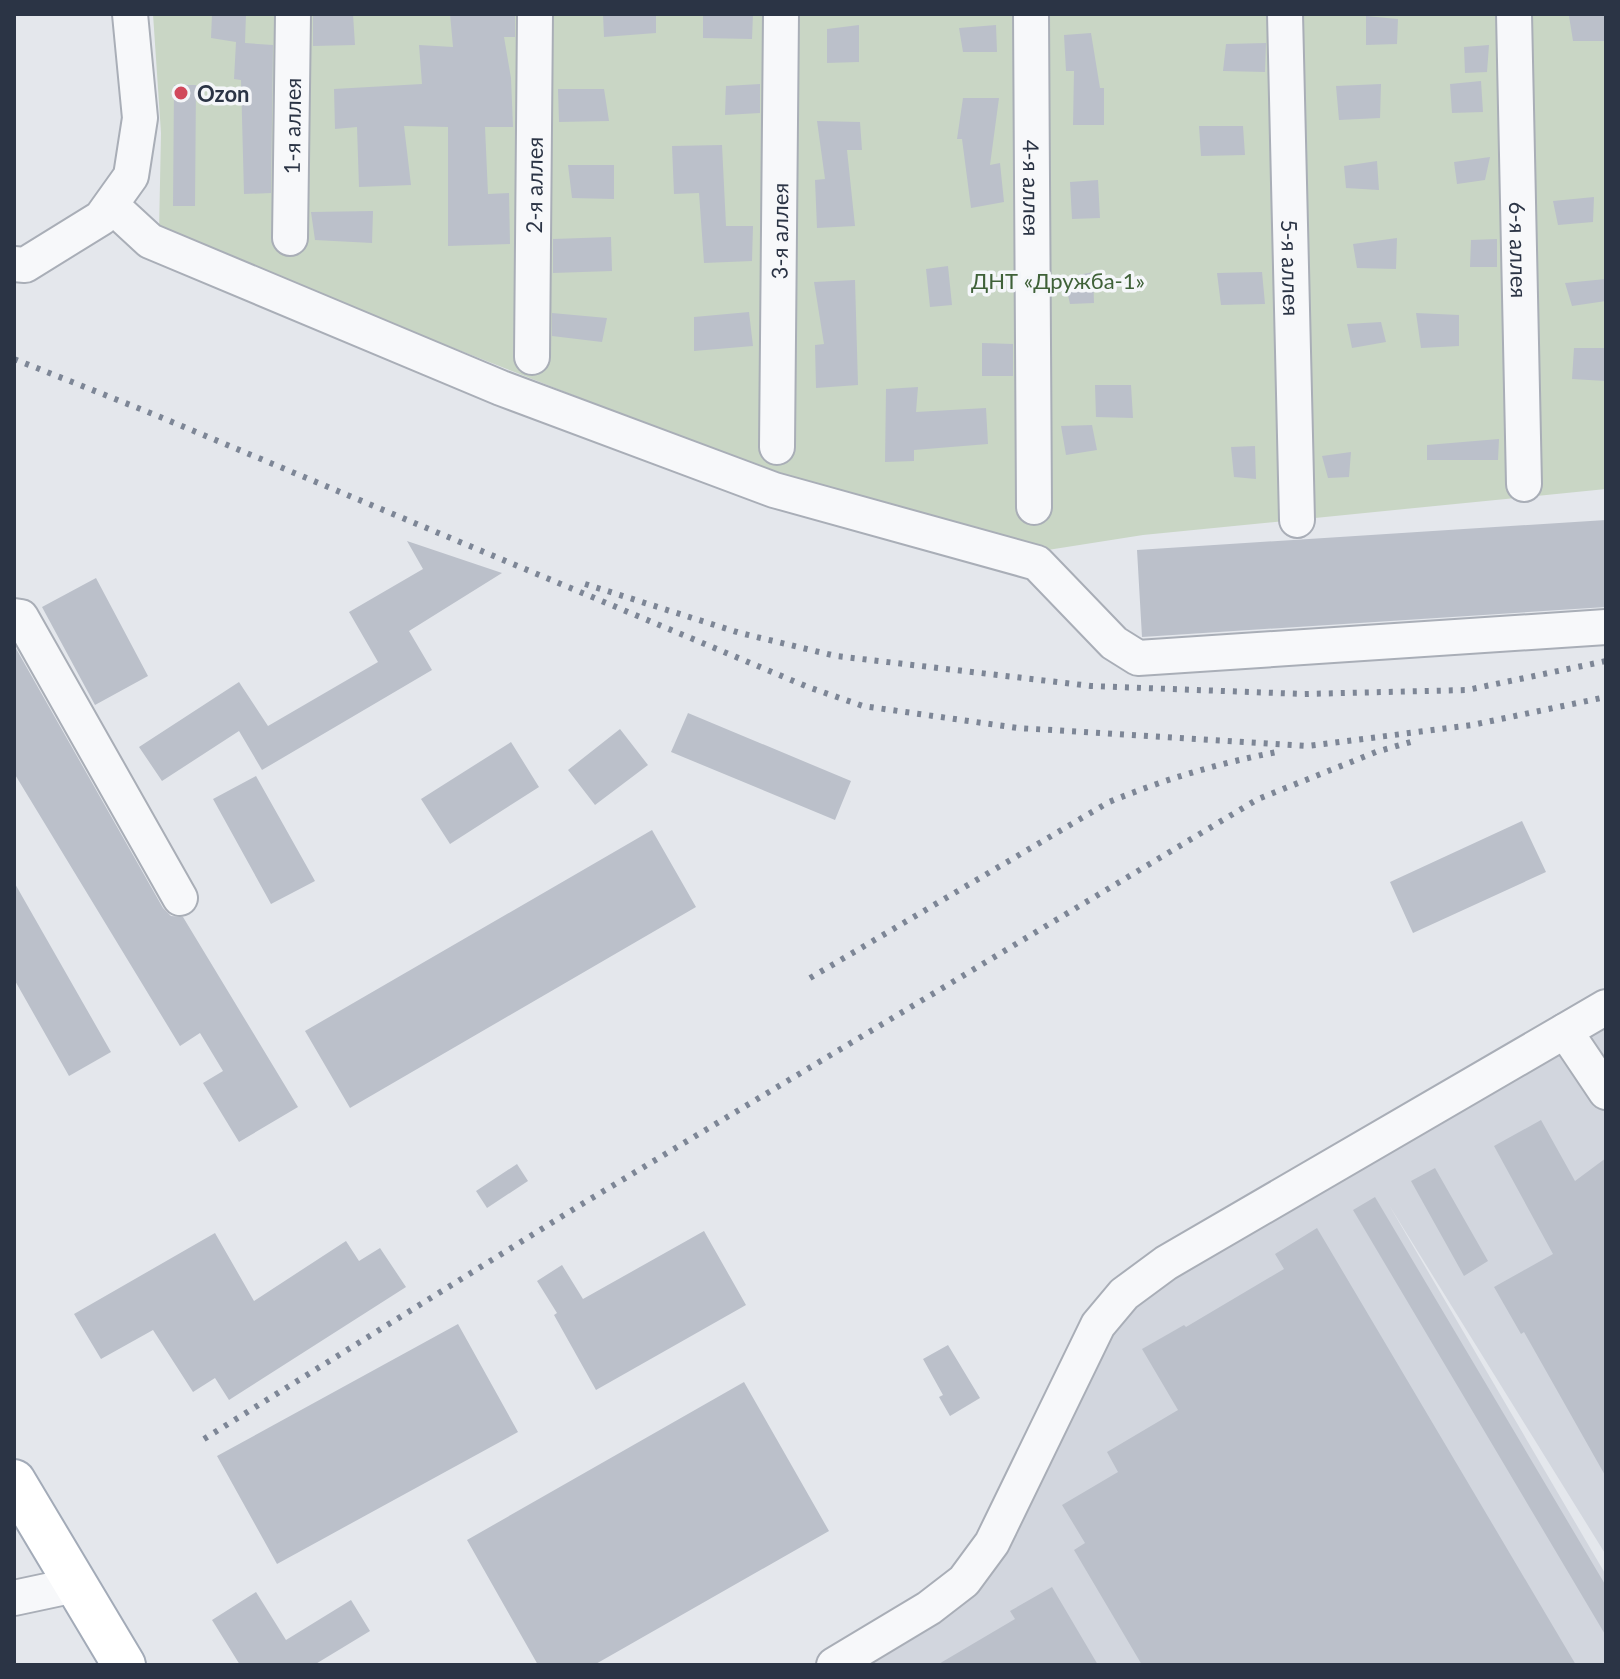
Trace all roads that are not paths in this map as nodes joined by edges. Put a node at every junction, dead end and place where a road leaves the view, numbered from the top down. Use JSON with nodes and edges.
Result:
{"nodes":[{"id":1,"x":130,"y":14,"type":"edge"},
{"id":2,"x":293,"y":14,"type":"edge"},
{"id":3,"x":535,"y":14,"type":"edge"},
{"id":4,"x":781,"y":14,"type":"edge"},
{"id":5,"x":1031,"y":14,"type":"edge"},
{"id":6,"x":1285,"y":14,"type":"edge"},
{"id":7,"x":1514,"y":14,"type":"edge"},
{"id":8,"x":111,"y":205,"type":"junction"},
{"id":9,"x":290,"y":238,"type":"dead end"},
{"id":10,"x":14,"y":264,"type":"edge"},
{"id":11,"x":532,"y":357,"type":"dead end"},
{"id":12,"x":777,"y":447,"type":"dead end"},
{"id":13,"x":1524,"y":484,"type":"dead end"},
{"id":14,"x":1034,"y":507,"type":"dead end"},
{"id":15,"x":1297,"y":520,"type":"dead end"},
{"id":16,"x":14,"y":616,"type":"edge"},
{"id":17,"x":1606,"y":627,"type":"edge"},
{"id":18,"x":180,"y":898,"type":"dead end"},
{"id":19,"x":1606,"y":1007,"type":"edge"},
{"id":20,"x":1565,"y":1031,"type":"junction"},
{"id":21,"x":1606,"y":1092,"type":"edge"},
{"id":22,"x":14,"y":1481,"type":"edge"},
{"id":23,"x":75,"y":1585,"type":"junction"},
{"id":24,"x":14,"y":1598,"type":"edge"},
{"id":25,"x":124,"y":1665,"type":"edge"},
{"id":26,"x":834,"y":1665,"type":"edge"}],
"edges":[{"from":1,"to":8,"type":"street"},
{"from":2,"to":9,"type":"street","name":"1-я аллея"},
{"from":3,"to":11,"type":"street","name":"2-я аллея"},
{"from":4,"to":12,"type":"street","name":"3-я аллея"},
{"from":5,"to":14,"type":"street","name":"4-я аллея"},
{"from":6,"to":15,"type":"street","name":"5-я аллея"},
{"from":7,"to":13,"type":"street","name":"6-я аллея"},
{"from":8,"to":10,"type":"street"},
{"from":8,"to":17,"type":"street"},
{"from":16,"to":18,"type":"street"},
{"from":19,"to":20,"type":"street"},
{"from":20,"to":21,"type":"street"},
{"from":20,"to":26,"type":"street"},
{"from":22,"to":23,"type":"main road"},
{"from":23,"to":24,"type":"street"},
{"from":23,"to":25,"type":"main road"}]}
